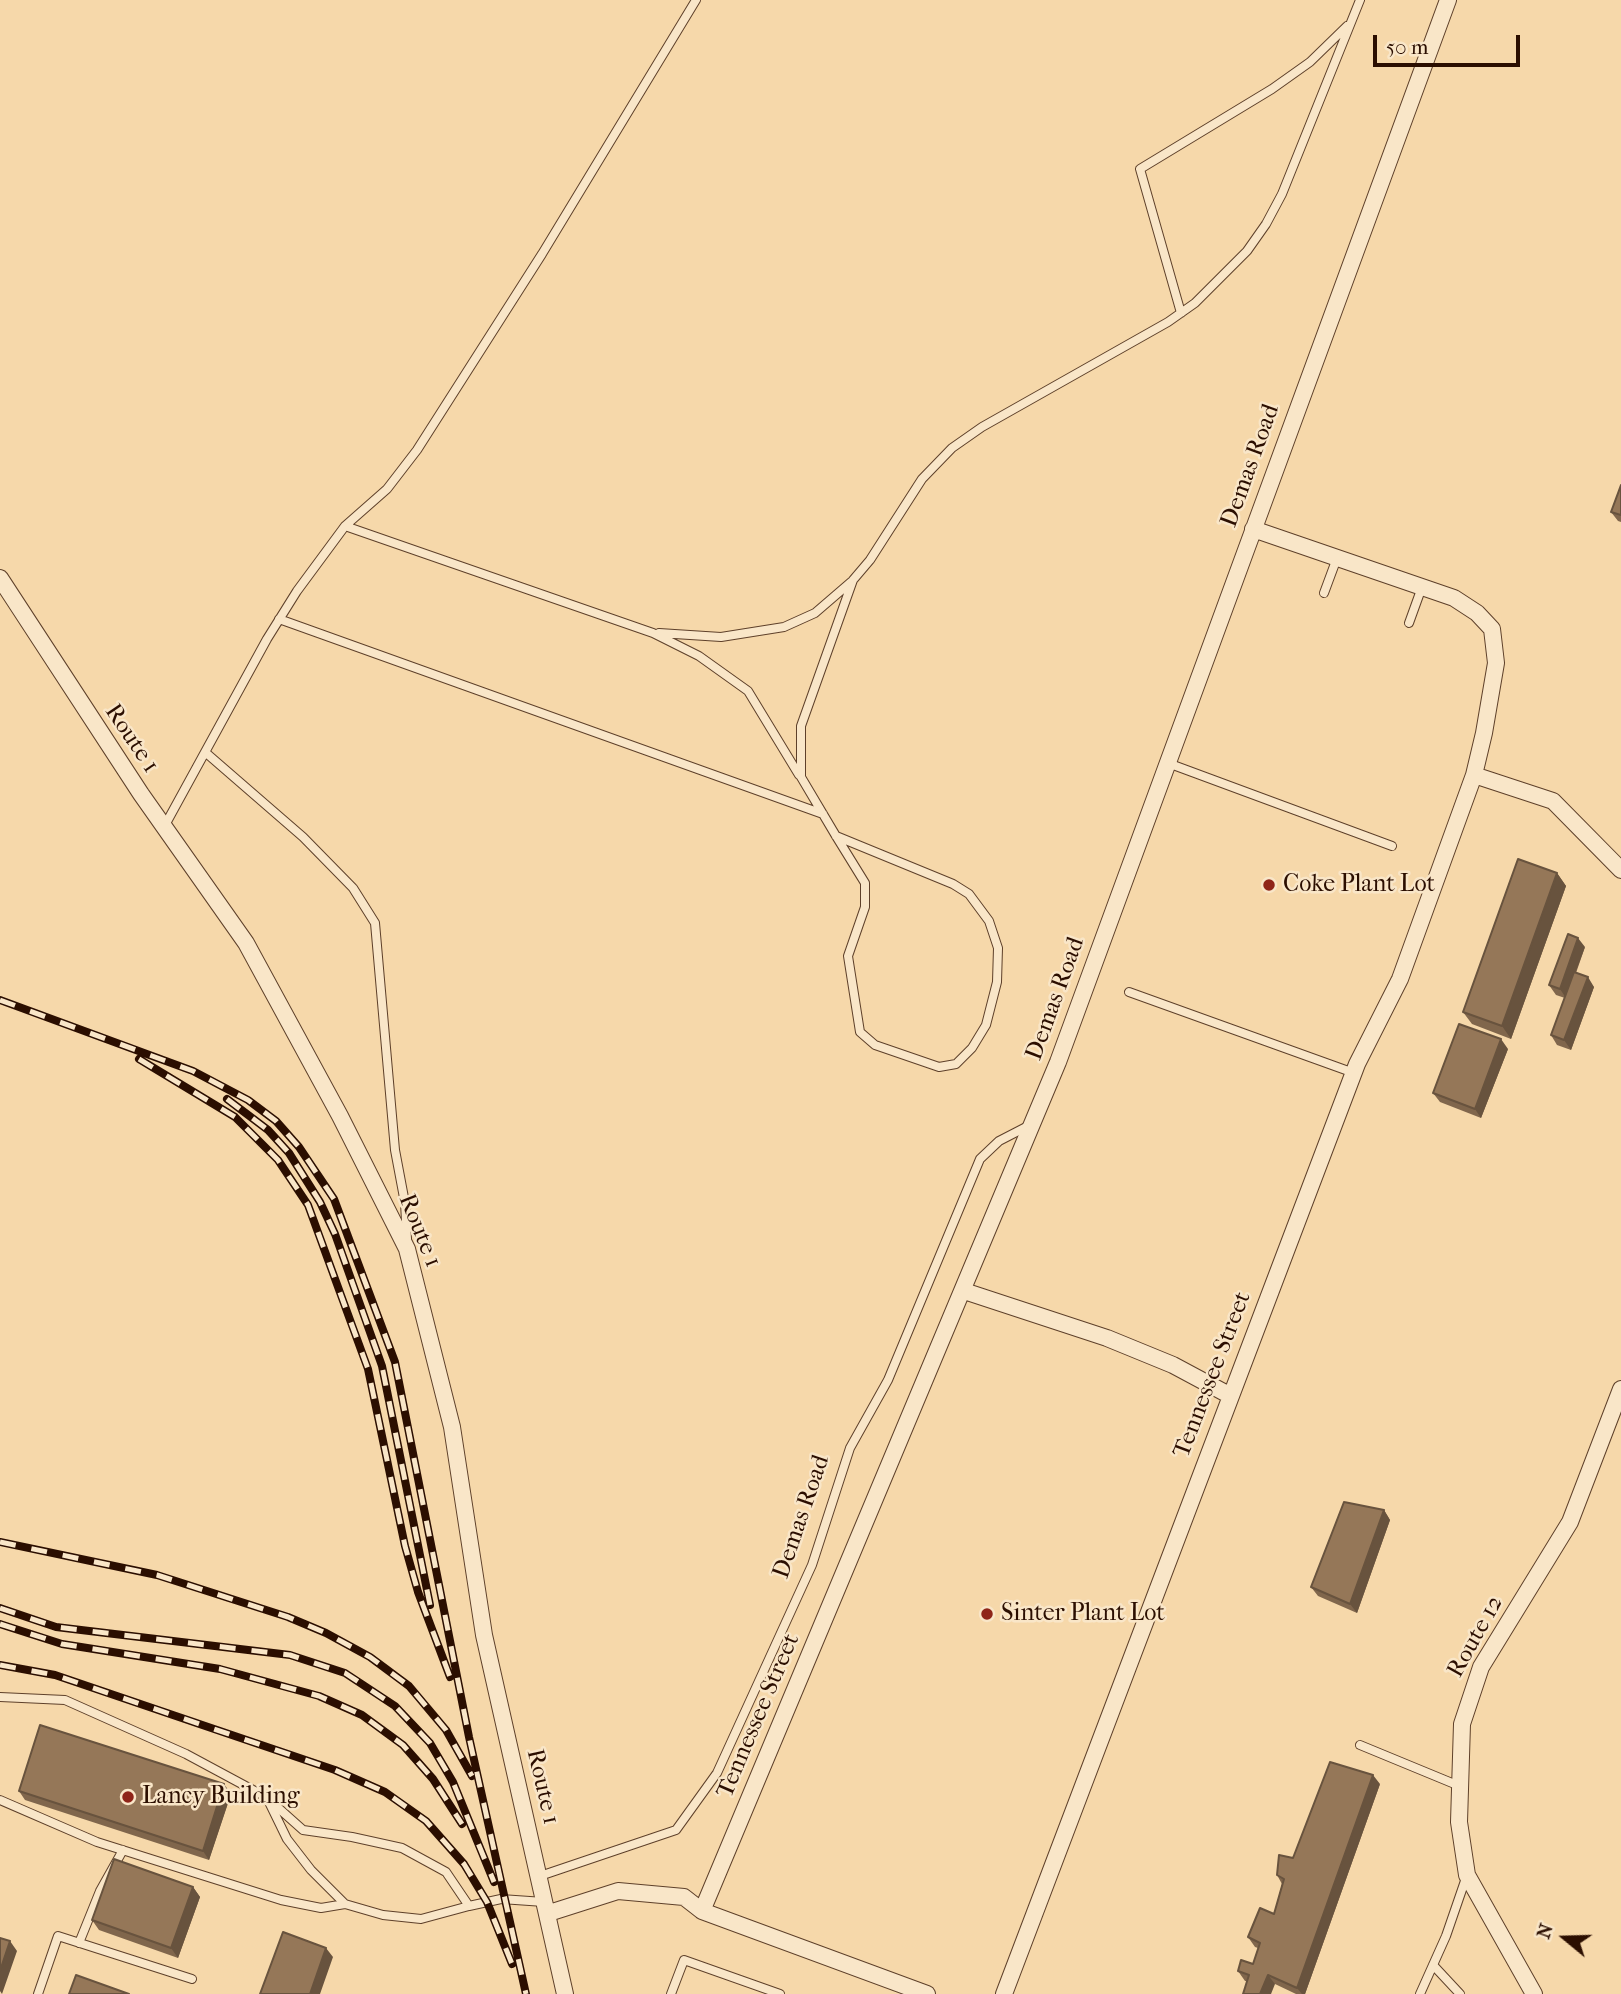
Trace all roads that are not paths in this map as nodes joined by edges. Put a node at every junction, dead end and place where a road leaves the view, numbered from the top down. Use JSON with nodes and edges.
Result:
{"nodes":[{"id":1,"x":696,"y":0,"type":"edge"},
{"id":2,"x":1360,"y":0,"type":"edge"},
{"id":3,"x":1448,"y":0,"type":"edge"},
{"id":4,"x":1351,"y":22,"type":"junction"},
{"id":5,"x":1181,"y":313,"type":"junction"},
{"id":6,"x":345,"y":526,"type":"junction"},
{"id":7,"x":1253,"y":529,"type":"junction"},
{"id":8,"x":1337,"y":558,"type":"junction"},
{"id":9,"x":0,"y":578,"type":"edge"},
{"id":10,"x":853,"y":580,"type":"junction"},
{"id":11,"x":1422,"y":587,"type":"junction"},
{"id":12,"x":1324,"y":593,"type":"dead end"},
{"id":13,"x":279,"y":619,"type":"junction"},
{"id":14,"x":1409,"y":622,"type":"dead end"},
{"id":15,"x":653,"y":633,"type":"junction"},
{"id":16,"x":205,"y":752,"type":"junction"},
{"id":17,"x":1165,"y":762,"type":"junction"},
{"id":18,"x":1474,"y":775,"type":"junction"},
{"id":19,"x":801,"y":777,"type":"junction"},
{"id":20,"x":823,"y":814,"type":"junction"},
{"id":21,"x":164,"y":827,"type":"junction"},
{"id":22,"x":836,"y":835,"type":"junction"},
{"id":23,"x":1392,"y":846,"type":"dead end"},
{"id":24,"x":1621,"y":870,"type":"edge"},
{"id":25,"x":1129,"y":992,"type":"dead end"},
{"id":26,"x":1354,"y":1073,"type":"junction"},
{"id":27,"x":1033,"y":1123,"type":"junction"},
{"id":28,"x":407,"y":1249,"type":"junction"},
{"id":29,"x":964,"y":1291,"type":"junction"},
{"id":30,"x":1621,"y":1389,"type":"edge"},
{"id":31,"x":1229,"y":1395,"type":"junction"},
{"id":32,"x":0,"y":1697,"type":"edge"},
{"id":33,"x":1360,"y":1745,"type":"dead end"},
{"id":34,"x":1457,"y":1785,"type":"junction"},
{"id":35,"x":266,"y":1797,"type":"junction"},
{"id":36,"x":0,"y":1800,"type":"edge"},
{"id":37,"x":123,"y":1850,"type":"junction"},
{"id":38,"x":540,"y":1875,"type":"junction"},
{"id":39,"x":1467,"y":1875,"type":"junction"},
{"id":40,"x":345,"y":1904,"type":"junction"},
{"id":41,"x":469,"y":1906,"type":"junction"},
{"id":42,"x":547,"y":1908,"type":"junction"},
{"id":43,"x":702,"y":1911,"type":"junction"},
{"id":44,"x":79,"y":1943,"type":"junction"},
{"id":45,"x":1433,"y":1965,"type":"junction"},
{"id":46,"x":192,"y":1979,"type":"dead end"},
{"id":47,"x":38,"y":1994,"type":"edge"},
{"id":48,"x":565,"y":1994,"type":"edge"},
{"id":49,"x":671,"y":1994,"type":"edge"},
{"id":50,"x":780,"y":1994,"type":"edge"},
{"id":51,"x":927,"y":1994,"type":"edge"},
{"id":52,"x":1004,"y":1994,"type":"edge"},
{"id":53,"x":1420,"y":1994,"type":"edge"},
{"id":54,"x":1460,"y":1994,"type":"edge"},
{"id":55,"x":1534,"y":1994,"type":"edge"}],
"edges":[{"from":1,"to":6,"type":"lane"},
{"from":2,"to":4,"type":"lane"},
{"from":3,"to":7,"type":"street","name":"Demas Road"},
{"from":4,"to":5,"type":"lane"},
{"from":4,"to":5,"type":"lane"},
{"from":5,"to":10,"type":"lane"},
{"from":6,"to":13,"type":"lane"},
{"from":6,"to":15,"type":"lane"},
{"from":7,"to":8,"type":"street","name":"Tennessee Street"},
{"from":7,"to":17,"type":"street","name":"Demas Road"},
{"from":8,"to":11,"type":"street","name":"Tennessee Street"},
{"from":8,"to":12,"type":"lane"},
{"from":9,"to":21,"type":"street","name":"Route 1"},
{"from":10,"to":15,"type":"lane"},
{"from":10,"to":19,"type":"lane"},
{"from":11,"to":14,"type":"lane"},
{"from":11,"to":18,"type":"street","name":"Tennessee Street"},
{"from":13,"to":16,"type":"lane"},
{"from":13,"to":20,"type":"lane"},
{"from":15,"to":19,"type":"lane"},
{"from":16,"to":21,"type":"lane"},
{"from":16,"to":28,"type":"lane"},
{"from":17,"to":23,"type":"lane"},
{"from":17,"to":27,"type":"street","name":"Demas Road"},
{"from":18,"to":24,"type":"street"},
{"from":18,"to":26,"type":"street","name":"Tennessee Street"},
{"from":19,"to":20,"type":"lane"},
{"from":20,"to":22,"type":"lane"},
{"from":21,"to":28,"type":"street","name":"Route 1"},
{"from":22,"to":22,"type":"lane"},
{"from":25,"to":26,"type":"lane"},
{"from":26,"to":31,"type":"street","name":"Tennessee Street"},
{"from":27,"to":29,"type":"street","name":"Tennessee Street"},
{"from":27,"to":38,"type":"lane","name":"Demas Road"},
{"from":28,"to":38,"type":"street","name":"Route 1"},
{"from":29,"to":31,"type":"street"},
{"from":29,"to":43,"type":"street","name":"Tennessee Street"},
{"from":30,"to":34,"type":"street","name":"Route 12"},
{"from":31,"to":52,"type":"street","name":"Tennessee Street"},
{"from":32,"to":35,"type":"lane"},
{"from":33,"to":34,"type":"lane"},
{"from":34,"to":39,"type":"street","name":"Route 12"},
{"from":35,"to":40,"type":"lane"},
{"from":35,"to":41,"type":"lane"},
{"from":36,"to":37,"type":"lane"},
{"from":37,"to":40,"type":"lane"},
{"from":37,"to":44,"type":"lane"},
{"from":38,"to":42,"type":"street","name":"Route 1"},
{"from":39,"to":45,"type":"lane"},
{"from":39,"to":55,"type":"street","name":"Route 12"},
{"from":40,"to":41,"type":"lane"},
{"from":41,"to":42,"type":"lane"},
{"from":42,"to":43,"type":"street"},
{"from":42,"to":48,"type":"street","name":"Route 1"},
{"from":43,"to":51,"type":"street"},
{"from":44,"to":46,"type":"lane"},
{"from":44,"to":47,"type":"lane"},
{"from":45,"to":53,"type":"lane"},
{"from":45,"to":54,"type":"lane"},
{"from":49,"to":50,"type":"lane"}]}
